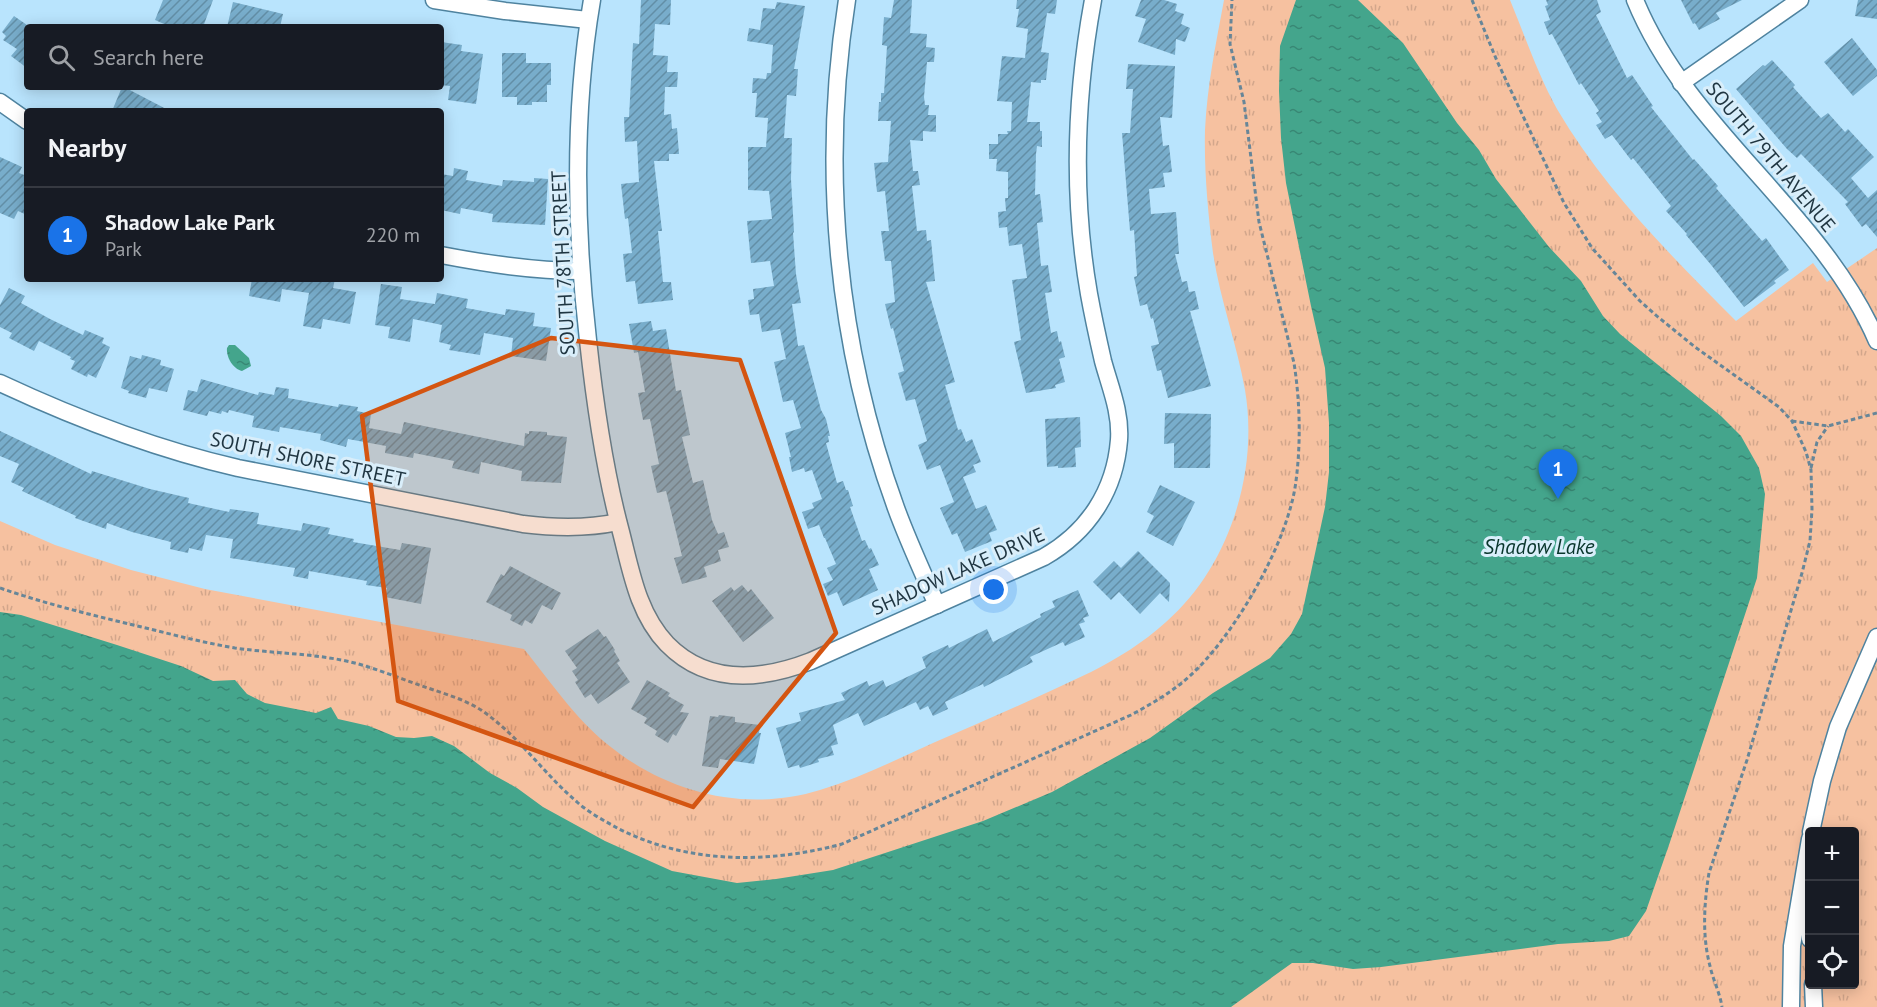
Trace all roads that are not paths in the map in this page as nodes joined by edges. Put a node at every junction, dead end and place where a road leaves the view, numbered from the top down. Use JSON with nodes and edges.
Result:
{"nodes":[{"id":1,"x":434,"y":0,"type":"edge"},
{"id":2,"x":592,"y":0,"type":"edge"},
{"id":3,"x":847,"y":0,"type":"edge"},
{"id":4,"x":1093,"y":0,"type":"edge"},
{"id":5,"x":1635,"y":0,"type":"edge"},
{"id":6,"x":1800,"y":0,"type":"edge"},
{"id":7,"x":588,"y":20,"type":"junction"},
{"id":8,"x":1681,"y":83,"type":"junction"},
{"id":9,"x":0,"y":102,"type":"edge"},
{"id":10,"x":24,"y":119,"type":"edge"},
{"id":11,"x":444,"y":256,"type":"edge"},
{"id":12,"x":581,"y":271,"type":"junction"},
{"id":13,"x":1877,"y":341,"type":"edge"},
{"id":14,"x":0,"y":383,"type":"edge"},
{"id":15,"x":618,"y":522,"type":"junction"},
{"id":16,"x":937,"y":605,"type":"junction"},
{"id":17,"x":1877,"y":637,"type":"edge"},
{"id":18,"x":1812,"y":827,"type":"edge"},
{"id":19,"x":1805,"y":872,"type":"edge"},
{"id":20,"x":1806,"y":881,"type":"edge"},
{"id":21,"x":1809,"y":935,"type":"edge"},
{"id":22,"x":1813,"y":989,"type":"edge"},
{"id":23,"x":1791,"y":1007,"type":"edge"},
{"id":24,"x":1814,"y":1007,"type":"edge"}],
"edges":[{"from":1,"to":7,"type":"street"},
{"from":2,"to":7,"type":"street","name":"SOUTH 78TH STREET"},
{"from":3,"to":16,"type":"street"},
{"from":4,"to":16,"type":"street","name":"SHADOW LAKE DRIVE"},
{"from":5,"to":8,"type":"street","name":"SOUTH 79TH AVENUE"},
{"from":6,"to":8,"type":"street"},
{"from":7,"to":12,"type":"street","name":"SOUTH 78TH STREET"},
{"from":8,"to":13,"type":"street","name":"SOUTH 79TH AVENUE"},
{"from":9,"to":10,"type":"street"},
{"from":11,"to":12,"type":"street"},
{"from":12,"to":15,"type":"street","name":"SOUTH 78TH STREET"},
{"from":14,"to":15,"type":"street","name":"SOUTH SHORE STREET"},
{"from":15,"to":16,"type":"street","name":"SHADOW LAKE DRIVE"},
{"from":17,"to":18,"type":"street"},
{"from":19,"to":23,"type":"street"},
{"from":20,"to":21,"type":"street"},
{"from":22,"to":24,"type":"street"}]}
